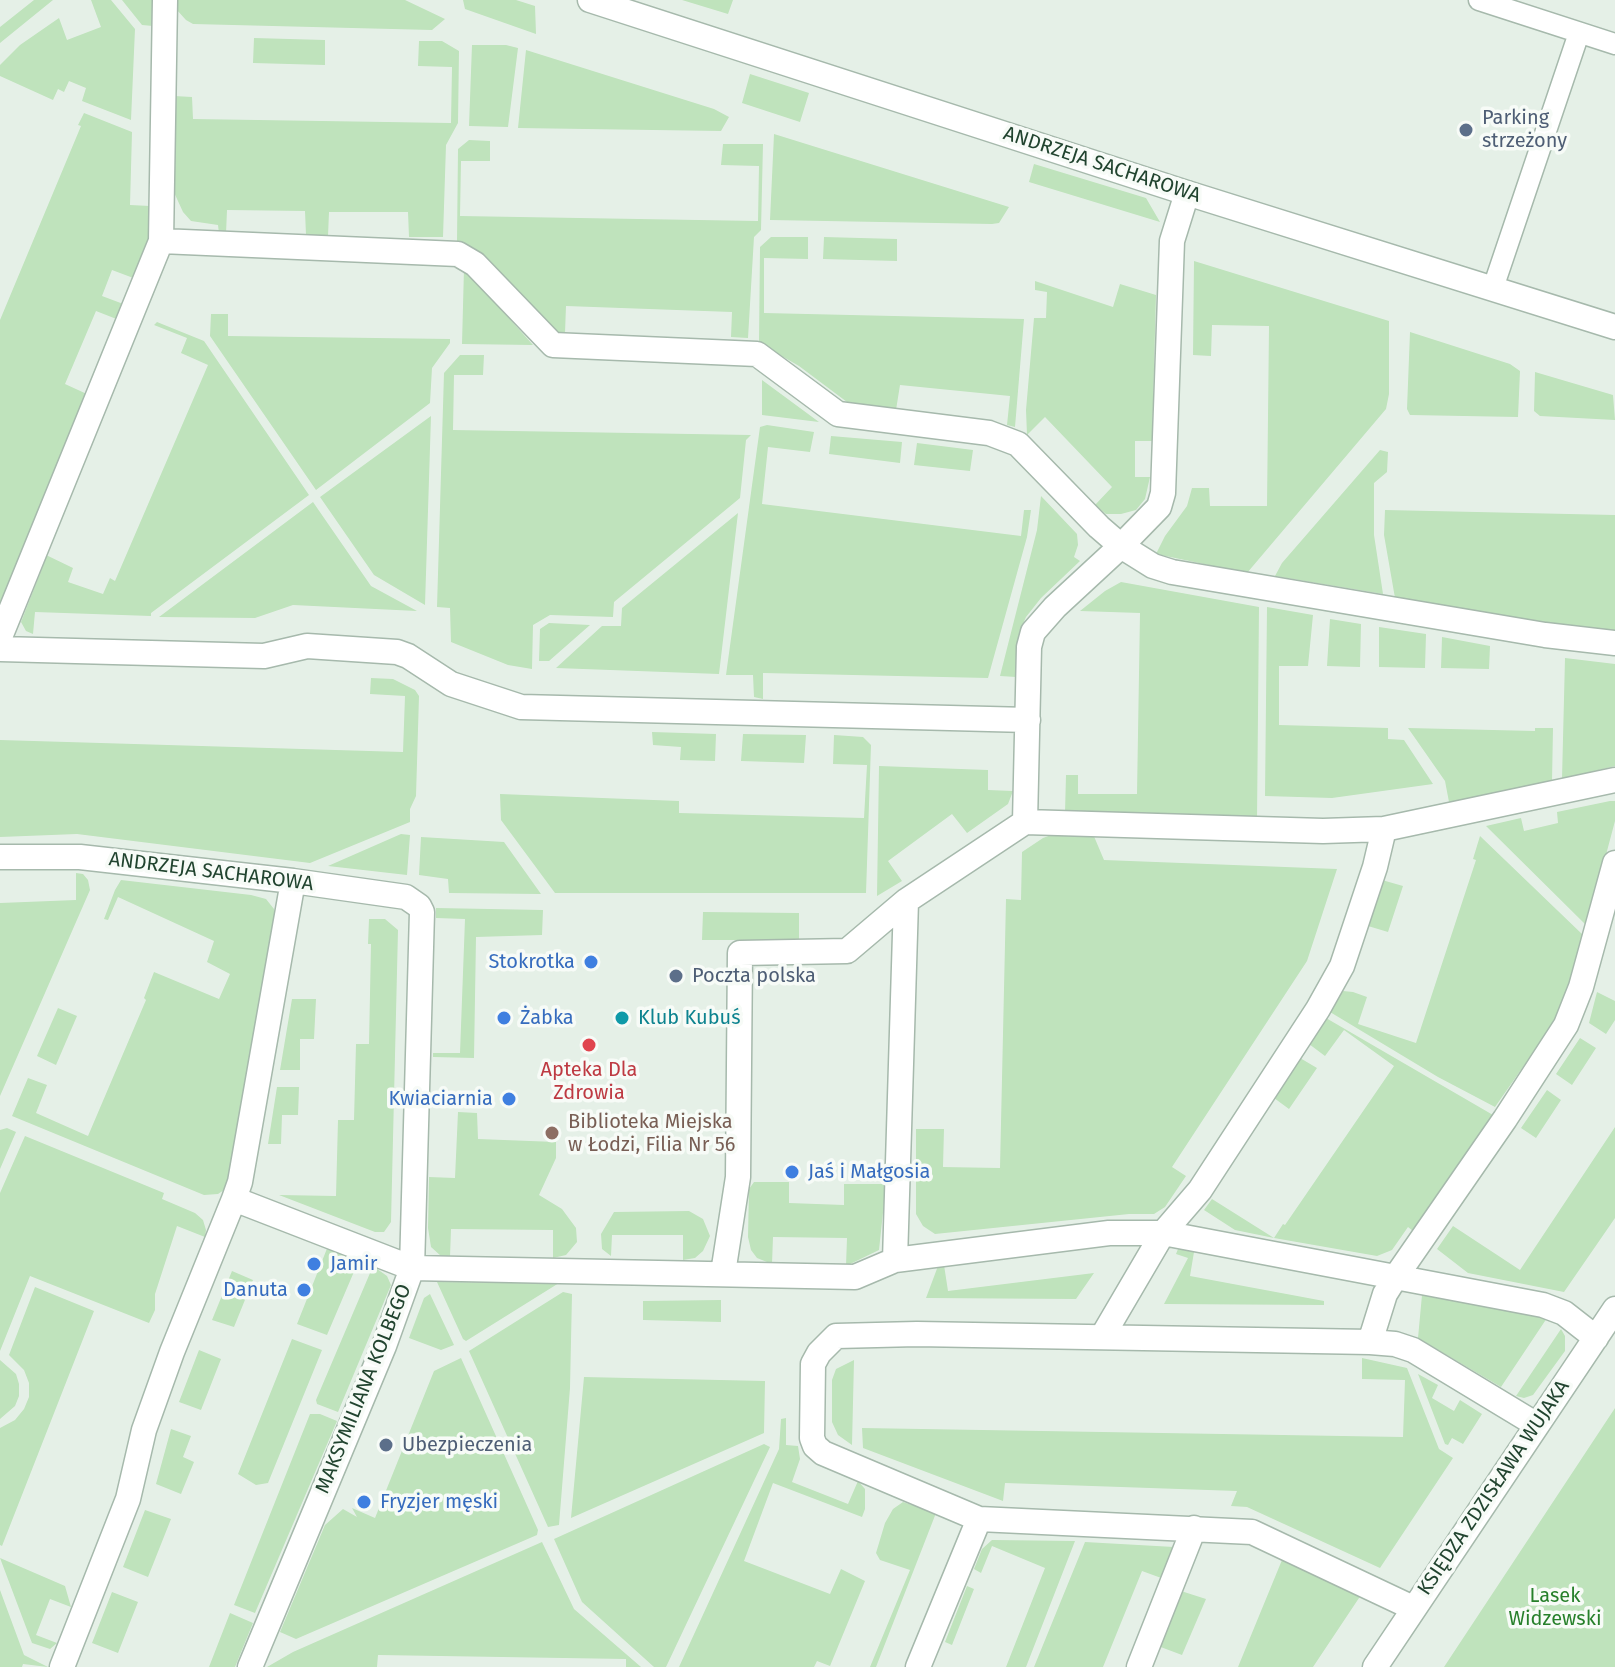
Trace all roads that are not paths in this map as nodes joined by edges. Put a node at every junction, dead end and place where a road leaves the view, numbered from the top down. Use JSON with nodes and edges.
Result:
{"nodes":[{"id":1,"x":165,"y":0,"type":"edge"},
{"id":2,"x":590,"y":0,"type":"edge"},
{"id":3,"x":1479,"y":0,"type":"edge"},
{"id":4,"x":1579,"y":33,"type":"junction"},
{"id":5,"x":1615,"y":44,"type":"edge"},
{"id":6,"x":1187,"y":193,"type":"junction"},
{"id":7,"x":161,"y":241,"type":"junction"},
{"id":8,"x":1493,"y":288,"type":"junction"},
{"id":9,"x":1615,"y":327,"type":"edge"},
{"id":10,"x":1121,"y":546,"type":"junction"},
{"id":11,"x":0,"y":637,"type":"edge"},
{"id":12,"x":1615,"y":643,"type":"edge"},
{"id":13,"x":0,"y":649,"type":"edge"},
{"id":14,"x":1028,"y":720,"type":"junction"},
{"id":15,"x":1615,"y":780,"type":"edge"},
{"id":16,"x":1025,"y":822,"type":"junction"},
{"id":17,"x":1384,"y":829,"type":"junction"},
{"id":18,"x":0,"y":857,"type":"edge"},
{"id":19,"x":1615,"y":863,"type":"edge"},
{"id":20,"x":293,"y":881,"type":"junction"},
{"id":21,"x":906,"y":901,"type":"junction"},
{"id":22,"x":419,"y":906,"type":"joint"},
{"id":23,"x":234,"y":1199,"type":"junction"},
{"id":24,"x":1163,"y":1233,"type":"junction"},
{"id":25,"x":895,"y":1260,"type":"junction"},
{"id":26,"x":412,"y":1268,"type":"junction"},
{"id":27,"x":723,"y":1273,"type":"junction"},
{"id":28,"x":1395,"y":1278,"type":"junction"},
{"id":29,"x":1615,"y":1309,"type":"edge"},
{"id":30,"x":1102,"y":1337,"type":"junction"},
{"id":31,"x":1596,"y":1338,"type":"junction"},
{"id":32,"x":1370,"y":1342,"type":"junction"},
{"id":33,"x":1537,"y":1425,"type":"junction"},
{"id":34,"x":979,"y":1519,"type":"junction"},
{"id":35,"x":1194,"y":1528,"type":"junction"},
{"id":36,"x":1413,"y":1608,"type":"junction"},
{"id":37,"x":62,"y":1667,"type":"edge"},
{"id":38,"x":250,"y":1667,"type":"edge"},
{"id":39,"x":918,"y":1667,"type":"edge"},
{"id":40,"x":1139,"y":1667,"type":"edge"},
{"id":41,"x":1375,"y":1667,"type":"edge"}],
"edges":[{"from":1,"to":7,"type":"street"},
{"from":2,"to":6,"type":"street","name":"ANDRZEJA SACHAROWA"},
{"from":3,"to":4,"type":"lane"},
{"from":4,"to":5,"type":"lane"},
{"from":4,"to":8,"type":"lane"},
{"from":6,"to":8,"type":"street","name":"ANDRZEJA SACHAROWA"},
{"from":6,"to":10,"type":"street"},
{"from":7,"to":10,"type":"street"},
{"from":7,"to":11,"type":"street"},
{"from":8,"to":9,"type":"street","name":"ANDRZEJA SACHAROWA"},
{"from":10,"to":12,"type":"street"},
{"from":10,"to":14,"type":"street"},
{"from":13,"to":14,"type":"street"},
{"from":14,"to":16,"type":"street"},
{"from":15,"to":17,"type":"street"},
{"from":16,"to":17,"type":"street"},
{"from":16,"to":21,"type":"street"},
{"from":17,"to":24,"type":"street"},
{"from":18,"to":20,"type":"street","name":"ANDRZEJA SACHAROWA"},
{"from":19,"to":28,"type":"street"},
{"from":20,"to":22,"type":"street","name":"ANDRZEJA SACHAROWA"},
{"from":20,"to":23,"type":"street"},
{"from":21,"to":25,"type":"street"},
{"from":21,"to":27,"type":"street"},
{"from":22,"to":26,"type":"street","name":"MAKSYMILIANA KOLBEGO"},
{"from":23,"to":26,"type":"street"},
{"from":23,"to":37,"type":"street"},
{"from":24,"to":25,"type":"street"},
{"from":24,"to":28,"type":"street"},
{"from":24,"to":30,"type":"street"},
{"from":25,"to":27,"type":"street"},
{"from":26,"to":27,"type":"street"},
{"from":26,"to":38,"type":"street","name":"MAKSYMILIANA KOLBEGO"},
{"from":28,"to":31,"type":"street"},
{"from":28,"to":32,"type":"street"},
{"from":29,"to":31,"type":"street","name":"KSIĘDZA ZDZISŁAWA WUJAKA"},
{"from":30,"to":32,"type":"street"},
{"from":30,"to":34,"type":"street"},
{"from":31,"to":33,"type":"street","name":"KSIĘDZA ZDZISŁAWA WUJAKA"},
{"from":32,"to":33,"type":"street"},
{"from":33,"to":36,"type":"street","name":"KSIĘDZA ZDZISŁAWA WUJAKA"},
{"from":34,"to":35,"type":"street"},
{"from":34,"to":39,"type":"street"},
{"from":35,"to":36,"type":"street"},
{"from":35,"to":40,"type":"street"},
{"from":36,"to":41,"type":"street","name":"KSIĘDZA ZDZISŁAWA WUJAKA"}]}
